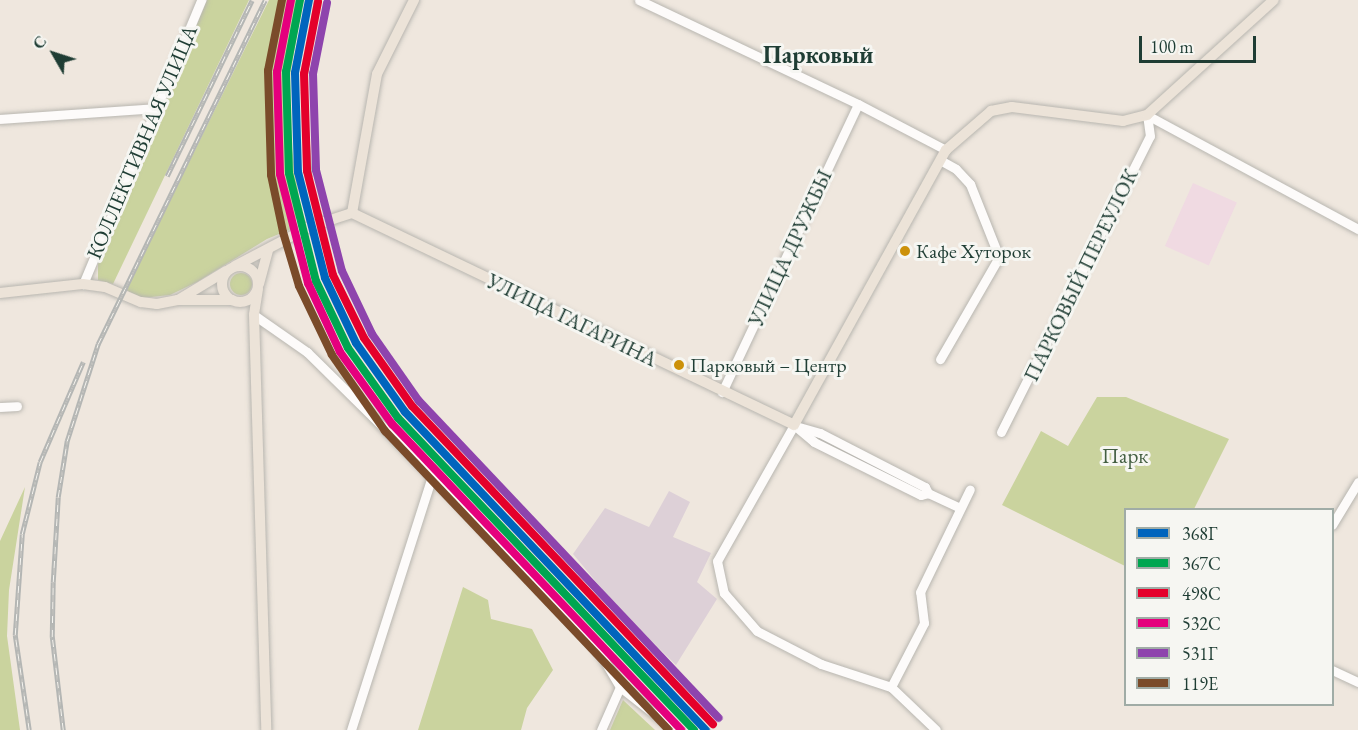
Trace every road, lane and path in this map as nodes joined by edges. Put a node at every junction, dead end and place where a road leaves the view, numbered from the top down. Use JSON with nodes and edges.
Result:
{"nodes":[{"id":1,"x":201,"y":0,"type":"edge"},
{"id":2,"x":414,"y":0,"type":"edge"},
{"id":3,"x":639,"y":0,"type":"edge"},
{"id":4,"x":1274,"y":0,"type":"edge"},
{"id":5,"x":858,"y":104,"type":"junction"},
{"id":6,"x":157,"y":108,"type":"junction"},
{"id":7,"x":1147,"y":115,"type":"junction"},
{"id":8,"x":0,"y":119,"type":"edge"},
{"id":9,"x":946,"y":150,"type":"junction"},
{"id":10,"x":940,"y":160,"type":"junction"},
{"id":11,"x":352,"y":213,"type":"junction"},
{"id":12,"x":1358,"y":229,"type":"edge"},
{"id":13,"x":268,"y":250,"type":"junction"},
{"id":14,"x":232,"y":268,"type":"junction"},
{"id":15,"x":83,"y":284,"type":"junction"},
{"id":16,"x":258,"y":287,"type":"junction"},
{"id":17,"x":0,"y":293,"type":"edge"},
{"id":18,"x":178,"y":300,"type":"junction"},
{"id":19,"x":236,"y":301,"type":"junction"},
{"id":20,"x":254,"y":315,"type":"junction"},
{"id":21,"x":940,"y":359,"type":"dead end"},
{"id":22,"x":722,"y":392,"type":"junction"},
{"id":23,"x":17,"y":406,"type":"dead end"},
{"id":24,"x":0,"y":407,"type":"edge"},
{"id":25,"x":794,"y":425,"type":"junction"},
{"id":26,"x":1002,"y":432,"type":"dead end"},
{"id":27,"x":432,"y":476,"type":"junction"},
{"id":28,"x":1358,"y":482,"type":"edge"},
{"id":29,"x":970,"y":489,"type":"dead end"},
{"id":30,"x":960,"y":508,"type":"junction"},
{"id":31,"x":1334,"y":522,"type":"edge"},
{"id":32,"x":1334,"y":671,"type":"edge"},
{"id":33,"x":1358,"y":682,"type":"edge"},
{"id":34,"x":620,"y":687,"type":"junction"},
{"id":35,"x":891,"y":687,"type":"junction"},
{"id":36,"x":266,"y":730,"type":"edge"},
{"id":37,"x":351,"y":730,"type":"edge"},
{"id":38,"x":601,"y":730,"type":"edge"},
{"id":39,"x":675,"y":730,"type":"edge"},
{"id":40,"x":936,"y":730,"type":"edge"}],
"edges":[{"from":1,"to":6,"type":"street","name":"КОЛЛЕКТИВНАЯ УЛИЦА"},
{"from":2,"to":11,"type":"main road"},
{"from":3,"to":5,"type":"street"},
{"from":4,"to":7,"type":"main road"},
{"from":5,"to":9,"type":"street"},
{"from":5,"to":22,"type":"street","name":"УЛИЦА ДРУЖБЫ"},
{"from":6,"to":8,"type":"street"},
{"from":6,"to":15,"type":"street","name":"КОЛЛЕКТИВНАЯ УЛИЦА"},
{"from":7,"to":9,"type":"main road"},
{"from":7,"to":12,"type":"street"},
{"from":7,"to":26,"type":"street","name":"ПАРКОВЫЙ ПЕРЕУЛОК"},
{"from":9,"to":10,"type":"main road"},
{"from":10,"to":21,"type":"street"},
{"from":10,"to":25,"type":"main road"},
{"from":11,"to":13,"type":"main road"},
{"from":11,"to":22,"type":"main road","name":"УЛИЦА ГАГАРИНА"},
{"from":13,"to":14,"type":"main road"},
{"from":13,"to":16,"type":"main road"},
{"from":14,"to":16,"type":"main road"},
{"from":14,"to":18,"type":"main road"},
{"from":14,"to":19,"type":"main road"},
{"from":15,"to":17,"type":"main road"},
{"from":15,"to":18,"type":"main road"},
{"from":16,"to":19,"type":"main road"},
{"from":16,"to":20,"type":"main road"},
{"from":18,"to":19,"type":"main road"},
{"from":19,"to":20,"type":"main road"},
{"from":20,"to":27,"type":"street"},
{"from":20,"to":36,"type":"main road"},
{"from":22,"to":25,"type":"main road","name":"УЛИЦА ГАГАРИНА"},
{"from":23,"to":24,"type":"street"},
{"from":25,"to":30,"type":"street","name":"УЛИЦА ГАГАРИНА"},
{"from":25,"to":35,"type":"street"},
{"from":27,"to":34,"type":"street"},
{"from":27,"to":37,"type":"street"},
{"from":28,"to":31,"type":"street"},
{"from":29,"to":30,"type":"street"},
{"from":30,"to":35,"type":"street"},
{"from":32,"to":33,"type":"street"},
{"from":34,"to":38,"type":"street"},
{"from":34,"to":39,"type":"street"},
{"from":35,"to":40,"type":"street"}]}
